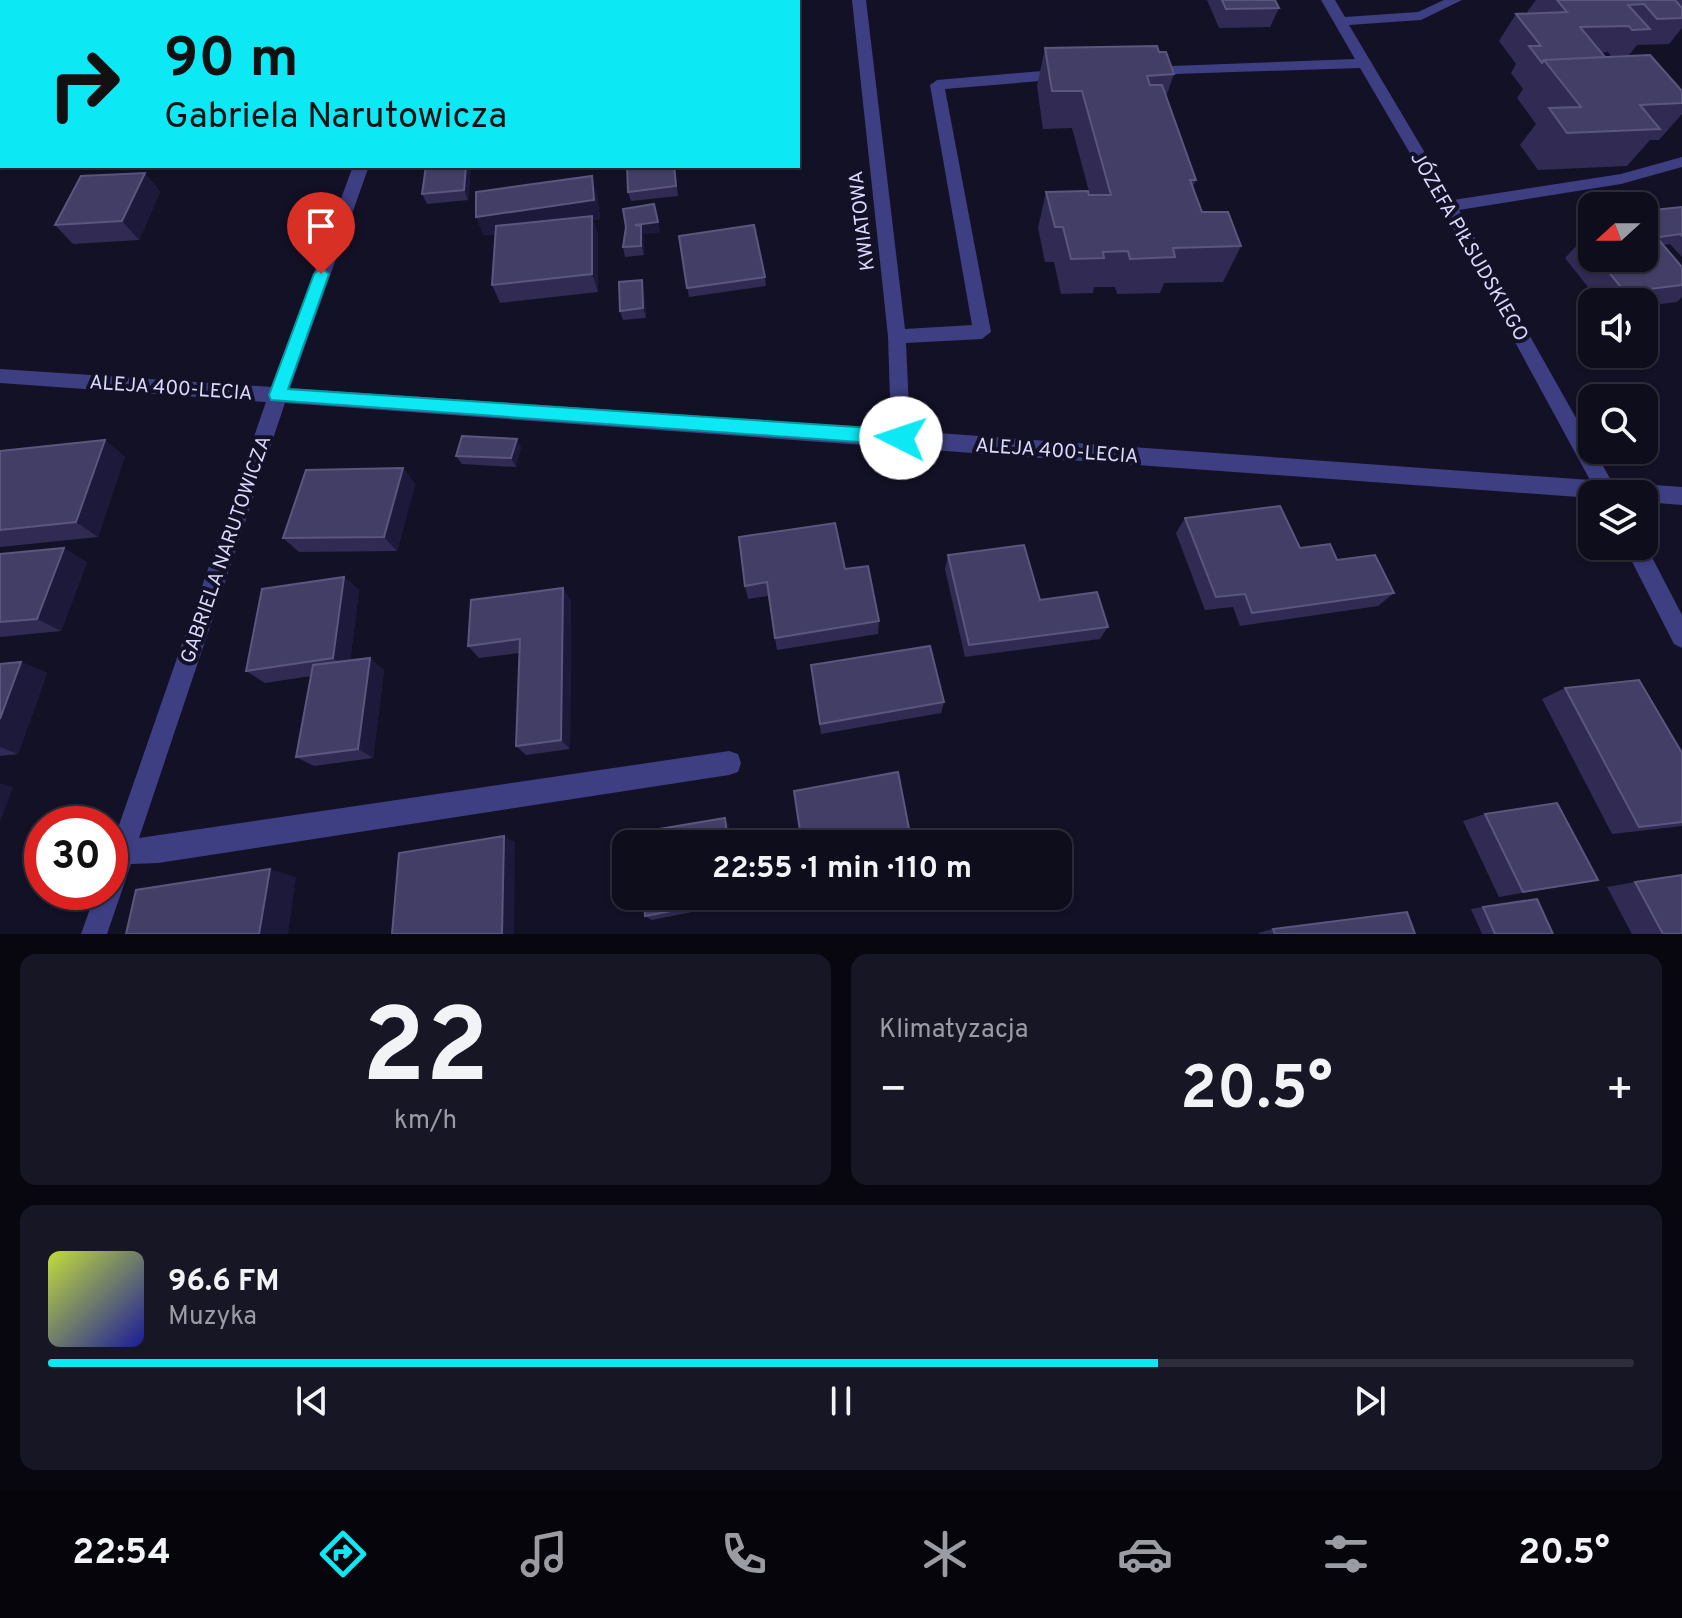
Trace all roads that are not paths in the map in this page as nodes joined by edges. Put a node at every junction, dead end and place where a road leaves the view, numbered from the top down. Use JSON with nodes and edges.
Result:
{"nodes":[{"id":1,"x":859,"y":0,"type":"edge"},
{"id":2,"x":1328,"y":0,"type":"edge"},
{"id":3,"x":1455,"y":0,"type":"edge"},
{"id":4,"x":1341,"y":21,"type":"junction"},
{"id":5,"x":1365,"y":63,"type":"junction"},
{"id":6,"x":1129,"y":72,"type":"edge"},
{"id":7,"x":1082,"y":74,"type":"edge"},
{"id":8,"x":1682,"y":162,"type":"edge"},
{"id":9,"x":360,"y":168,"type":"edge"},
{"id":10,"x":1449,"y":206,"type":"junction"},
{"id":11,"x":897,"y":336,"type":"junction"},
{"id":12,"x":0,"y":376,"type":"edge"},
{"id":13,"x":277,"y":395,"type":"junction"},
{"id":14,"x":901,"y":438,"type":"junction"},
{"id":15,"x":1600,"y":480,"type":"edge"},
{"id":16,"x":1578,"y":490,"type":"edge"},
{"id":17,"x":1658,"y":495,"type":"edge"},
{"id":18,"x":1682,"y":496,"type":"edge"},
{"id":19,"x":1642,"y":560,"type":"edge"},
{"id":20,"x":1682,"y":637,"type":"edge"},
{"id":21,"x":729,"y":763,"type":"dead end"},
{"id":22,"x":128,"y":837,"type":"edge"},
{"id":23,"x":128,"y":852,"type":"edge"},
{"id":24,"x":102,"y":910,"type":"edge"},
{"id":25,"x":94,"y":934,"type":"edge"}],
"edges":[{"from":1,"to":11,"type":"street","name":"KWIATOWA"},
{"from":2,"to":4,"type":"street","name":"JÓZEFA PIŁSUDSKIEGO"},
{"from":3,"to":4,"type":"street"},
{"from":4,"to":5,"type":"street","name":"JÓZEFA PIŁSUDSKIEGO"},
{"from":5,"to":6,"type":"street"},
{"from":5,"to":10,"type":"street","name":"JÓZEFA PIŁSUDSKIEGO"},
{"from":7,"to":11,"type":"street"},
{"from":8,"to":10,"type":"street"},
{"from":9,"to":13,"type":"street","name":"GABRIELA NARUTOWICZA"},
{"from":10,"to":15,"type":"street","name":"JÓZEFA PIŁSUDSKIEGO"},
{"from":11,"to":14,"type":"street","name":"KWIATOWA"},
{"from":12,"to":13,"type":"street","name":"ALEJA 400-LECIA"},
{"from":13,"to":14,"type":"street","name":"ALEJA 400-LECIA"},
{"from":13,"to":22,"type":"street","name":"GABRIELA NARUTOWICZA"},
{"from":14,"to":16,"type":"street","name":"ALEJA 400-LECIA"},
{"from":17,"to":18,"type":"street","name":"ALEJA 400-LECIA"},
{"from":19,"to":20,"type":"street"},
{"from":21,"to":23,"type":"street"},
{"from":24,"to":25,"type":"street","name":"GABRIELA NARUTOWICZA"}]}
